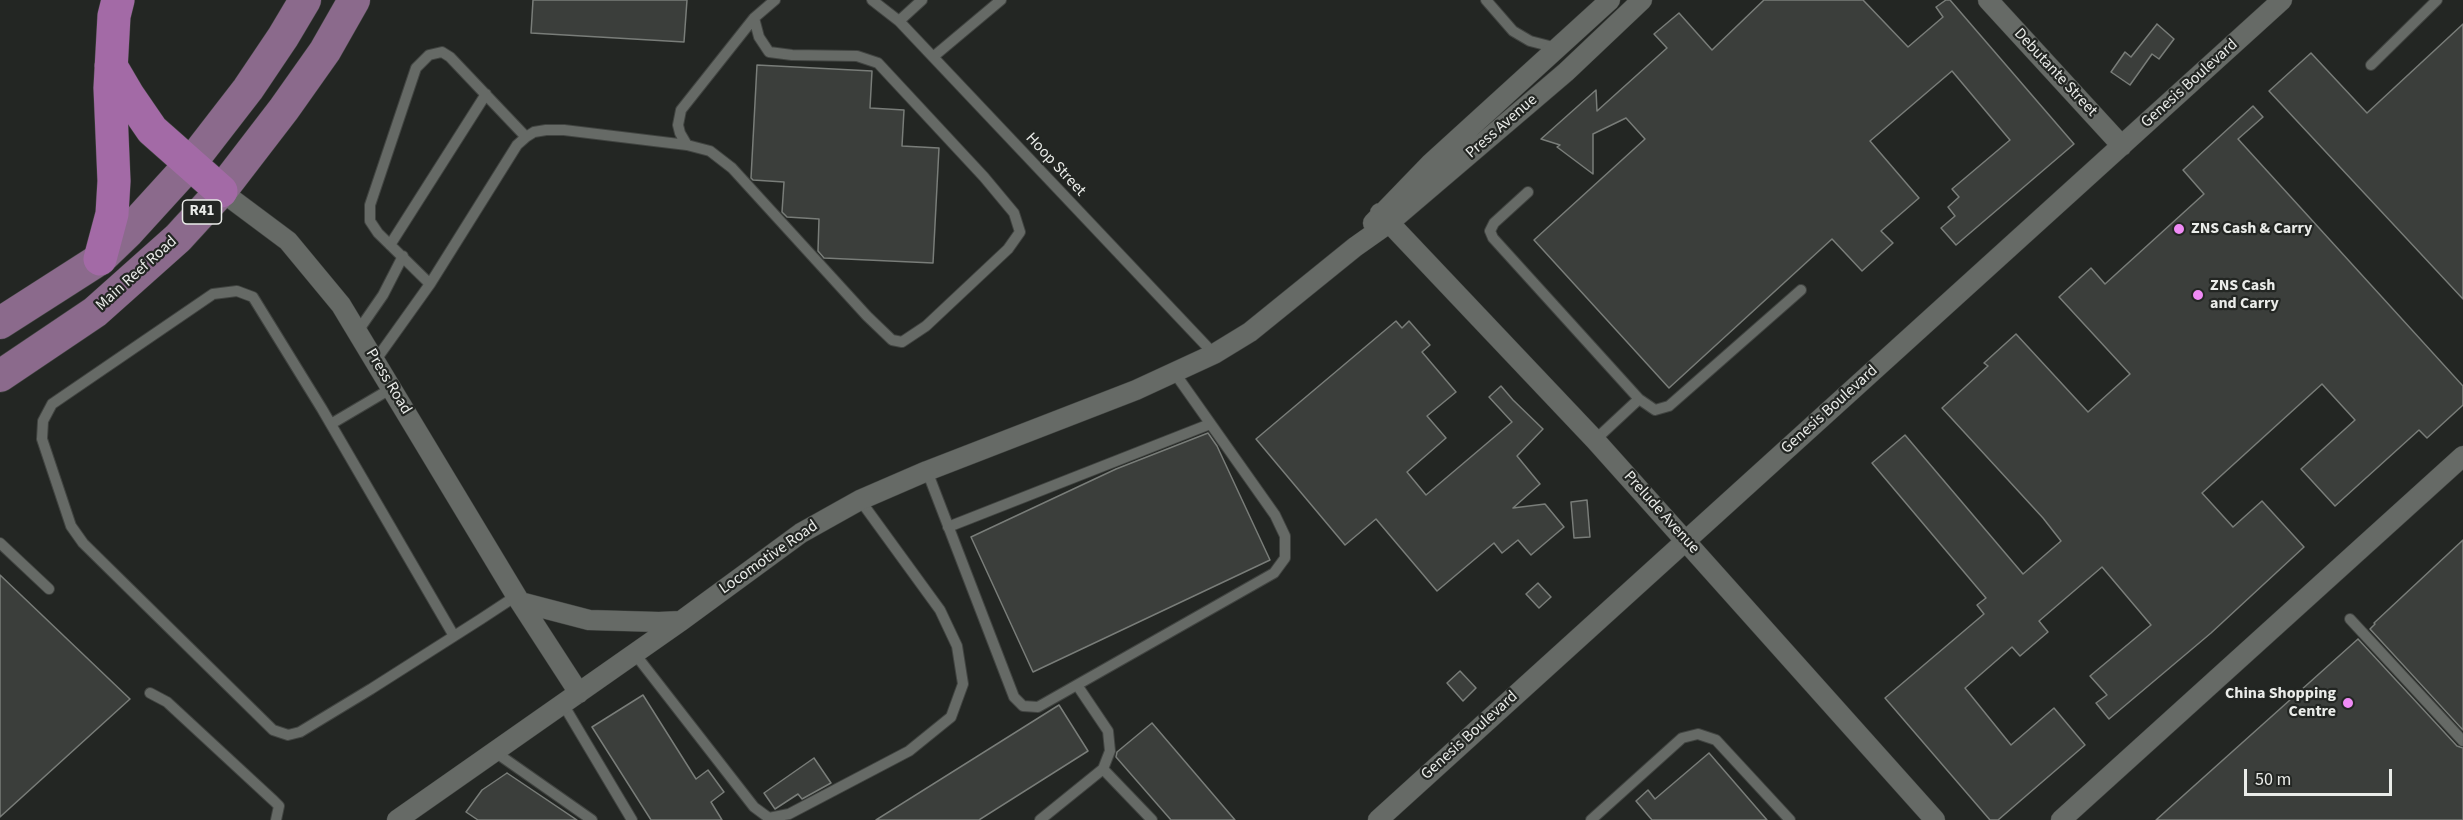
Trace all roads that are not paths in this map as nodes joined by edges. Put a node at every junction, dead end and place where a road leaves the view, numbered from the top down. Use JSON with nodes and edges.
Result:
{"nodes":[{"id":1,"x":118,"y":0,"type":"edge"},
{"id":2,"x":304,"y":0,"type":"edge"},
{"id":3,"x":354,"y":0,"type":"edge"},
{"id":4,"x":775,"y":0,"type":"edge"},
{"id":5,"x":872,"y":0,"type":"edge"},
{"id":6,"x":922,"y":0,"type":"edge"},
{"id":7,"x":983,"y":0,"type":"edge"},
{"id":8,"x":1001,"y":0,"type":"edge"},
{"id":9,"x":1486,"y":0,"type":"edge"},
{"id":10,"x":1610,"y":0,"type":"edge"},
{"id":11,"x":1642,"y":0,"type":"edge"},
{"id":12,"x":1988,"y":0,"type":"edge"},
{"id":13,"x":2282,"y":0,"type":"edge"},
{"id":14,"x":2437,"y":0,"type":"edge"},
{"id":15,"x":991,"y":9,"type":"junction"},
{"id":16,"x":754,"y":18,"type":"junction"},
{"id":17,"x":900,"y":21,"type":"junction"},
{"id":18,"x":1557,"y":48,"type":"junction"},
{"id":19,"x":933,"y":57,"type":"junction"},
{"id":20,"x":111,"y":64,"type":"junction"},
{"id":21,"x":2371,"y":65,"type":"dead end"},
{"id":22,"x":486,"y":94,"type":"junction"},
{"id":23,"x":1496,"y":104,"type":"junction"},
{"id":24,"x":1510,"y":120,"type":"junction"},
{"id":25,"x":526,"y":137,"type":"junction"},
{"id":26,"x":687,"y":145,"type":"junction"},
{"id":27,"x":2122,"y":146,"type":"junction"},
{"id":28,"x":190,"y":164,"type":"junction"},
{"id":29,"x":221,"y":191,"type":"junction"},
{"id":30,"x":1528,"y":192,"type":"dead end"},
{"id":31,"x":1385,"y":218,"type":"junction"},
{"id":32,"x":390,"y":245,"type":"junction"},
{"id":33,"x":403,"y":256,"type":"junction"},
{"id":34,"x":100,"y":259,"type":"junction"},
{"id":35,"x":430,"y":284,"type":"junction"},
{"id":36,"x":1801,"y":290,"type":"dead end"},
{"id":37,"x":0,"y":324,"type":"edge"},
{"id":38,"x":358,"y":331,"type":"junction"},
{"id":39,"x":1214,"y":354,"type":"junction"},
{"id":40,"x":375,"y":361,"type":"junction"},
{"id":41,"x":1174,"y":372,"type":"junction"},
{"id":42,"x":0,"y":376,"type":"edge"},
{"id":43,"x":392,"y":388,"type":"junction"},
{"id":44,"x":1639,"y":399,"type":"junction"},
{"id":45,"x":1210,"y":423,"type":"junction"},
{"id":46,"x":331,"y":424,"type":"junction"},
{"id":47,"x":1596,"y":441,"type":"junction"},
{"id":48,"x":2463,"y":456,"type":"edge"},
{"id":49,"x":927,"y":471,"type":"junction"},
{"id":50,"x":860,"y":500,"type":"junction"},
{"id":51,"x":948,"y":527,"type":"junction"},
{"id":52,"x":1685,"y":540,"type":"junction"},
{"id":53,"x":0,"y":543,"type":"edge"},
{"id":54,"x":49,"y":590,"type":"dead end"},
{"id":55,"x":518,"y":599,"type":"junction"},
{"id":56,"x":2350,"y":618,"type":"dead end"},
{"id":57,"x":681,"y":621,"type":"junction"},
{"id":58,"x":454,"y":636,"type":"junction"},
{"id":59,"x":635,"y":654,"type":"junction"},
{"id":60,"x":1077,"y":685,"type":"junction"},
{"id":61,"x":150,"y":693,"type":"dead end"},
{"id":62,"x":571,"y":699,"type":"junction"},
{"id":63,"x":2463,"y":741,"type":"edge"},
{"id":64,"x":495,"y":752,"type":"junction"},
{"id":65,"x":1103,"y":769,"type":"junction"},
{"id":66,"x":276,"y":820,"type":"edge"},
{"id":67,"x":397,"y":820,"type":"edge"},
{"id":68,"x":592,"y":820,"type":"edge"},
{"id":69,"x":632,"y":820,"type":"edge"},
{"id":70,"x":1040,"y":820,"type":"edge"},
{"id":71,"x":1152,"y":820,"type":"edge"},
{"id":72,"x":1378,"y":820,"type":"edge"},
{"id":73,"x":1591,"y":820,"type":"edge"},
{"id":74,"x":1790,"y":820,"type":"edge"},
{"id":75,"x":1935,"y":820,"type":"edge"},
{"id":76,"x":2061,"y":820,"type":"edge"}],
"edges":[{"from":1,"to":20,"type":"highway"},
{"from":2,"to":28,"type":"main road","number":"R41"},
{"from":3,"to":29,"type":"main road","name":"Main Reef Road","number":"R41"},
{"from":4,"to":16,"type":"lane"},
{"from":5,"to":17,"type":"lane","name":"Hoop Street"},
{"from":6,"to":17,"type":"lane"},
{"from":7,"to":15,"type":"lane"},
{"from":8,"to":15,"type":"lane"},
{"from":9,"to":18,"type":"lane"},
{"from":10,"to":18,"type":"street","name":"Press Avenue"},
{"from":11,"to":24,"type":"street","name":"Press Avenue"},
{"from":12,"to":27,"type":"street","name":"Debutante Street"},
{"from":13,"to":27,"type":"street","name":"Genesis Boulevard"},
{"from":14,"to":21,"type":"lane"},
{"from":15,"to":19,"type":"lane"},
{"from":16,"to":26,"type":"lane"},
{"from":16,"to":26,"type":"lane"},
{"from":17,"to":19,"type":"lane","name":"Hoop Street"},
{"from":18,"to":23,"type":"street","name":"Press Avenue"},
{"from":19,"to":39,"type":"lane","name":"Hoop Street"},
{"from":20,"to":28,"type":"highway"},
{"from":20,"to":34,"type":"highway"},
{"from":22,"to":25,"type":"lane"},
{"from":22,"to":32,"type":"lane"},
{"from":22,"to":32,"type":"lane"},
{"from":23,"to":24,"type":"street"},
{"from":23,"to":31,"type":"street","name":"Press Avenue"},
{"from":24,"to":31,"type":"street","name":"Press Avenue"},
{"from":25,"to":26,"type":"lane"},
{"from":25,"to":35,"type":"lane"},
{"from":27,"to":52,"type":"street","name":"Genesis Boulevard"},
{"from":28,"to":29,"type":"highway"},
{"from":28,"to":34,"type":"main road","number":"R41"},
{"from":29,"to":38,"type":"street","name":"Press Road"},
{"from":29,"to":42,"type":"main road","name":"Main Reef Road","number":"R41"},
{"from":30,"to":44,"type":"lane"},
{"from":31,"to":39,"type":"street","name":"Press Avenue"},
{"from":31,"to":47,"type":"street","name":"Prelude Avenue"},
{"from":32,"to":33,"type":"lane"},
{"from":33,"to":35,"type":"lane"},
{"from":33,"to":38,"type":"lane"},
{"from":34,"to":37,"type":"main road","number":"R41"},
{"from":35,"to":40,"type":"lane"},
{"from":36,"to":44,"type":"lane"},
{"from":38,"to":40,"type":"street","name":"Press Road"},
{"from":39,"to":41,"type":"street","name":"Locomotive Road"},
{"from":40,"to":43,"type":"street","name":"Press Road"},
{"from":41,"to":45,"type":"lane"},
{"from":41,"to":49,"type":"street","name":"Locomotive Road"},
{"from":43,"to":46,"type":"lane"},
{"from":43,"to":55,"type":"street","name":"Press Road"},
{"from":44,"to":47,"type":"lane"},
{"from":45,"to":51,"type":"lane"},
{"from":45,"to":60,"type":"lane"},
{"from":46,"to":58,"type":"lane"},
{"from":46,"to":58,"type":"lane"},
{"from":47,"to":52,"type":"street","name":"Prelude Avenue"},
{"from":48,"to":76,"type":"street"},
{"from":49,"to":50,"type":"street","name":"Locomotive Road"},
{"from":49,"to":51,"type":"lane"},
{"from":50,"to":57,"type":"street","name":"Locomotive Road"},
{"from":50,"to":59,"type":"lane"},
{"from":51,"to":60,"type":"lane"},
{"from":52,"to":72,"type":"street","name":"Genesis Boulevard"},
{"from":52,"to":75,"type":"street","name":"Prelude Avenue"},
{"from":53,"to":54,"type":"lane"},
{"from":55,"to":57,"type":"street"},
{"from":55,"to":58,"type":"lane"},
{"from":55,"to":62,"type":"street","name":"Press Road"},
{"from":56,"to":63,"type":"lane"},
{"from":57,"to":59,"type":"street","name":"Locomotive Road"},
{"from":59,"to":62,"type":"street","name":"Locomotive Road"},
{"from":60,"to":65,"type":"lane"},
{"from":61,"to":66,"type":"lane"},
{"from":62,"to":64,"type":"street","name":"Locomotive Road"},
{"from":62,"to":69,"type":"lane"},
{"from":64,"to":67,"type":"street","name":"Locomotive Road"},
{"from":64,"to":68,"type":"lane"},
{"from":65,"to":70,"type":"lane"},
{"from":65,"to":71,"type":"lane"},
{"from":73,"to":74,"type":"lane"}]}
